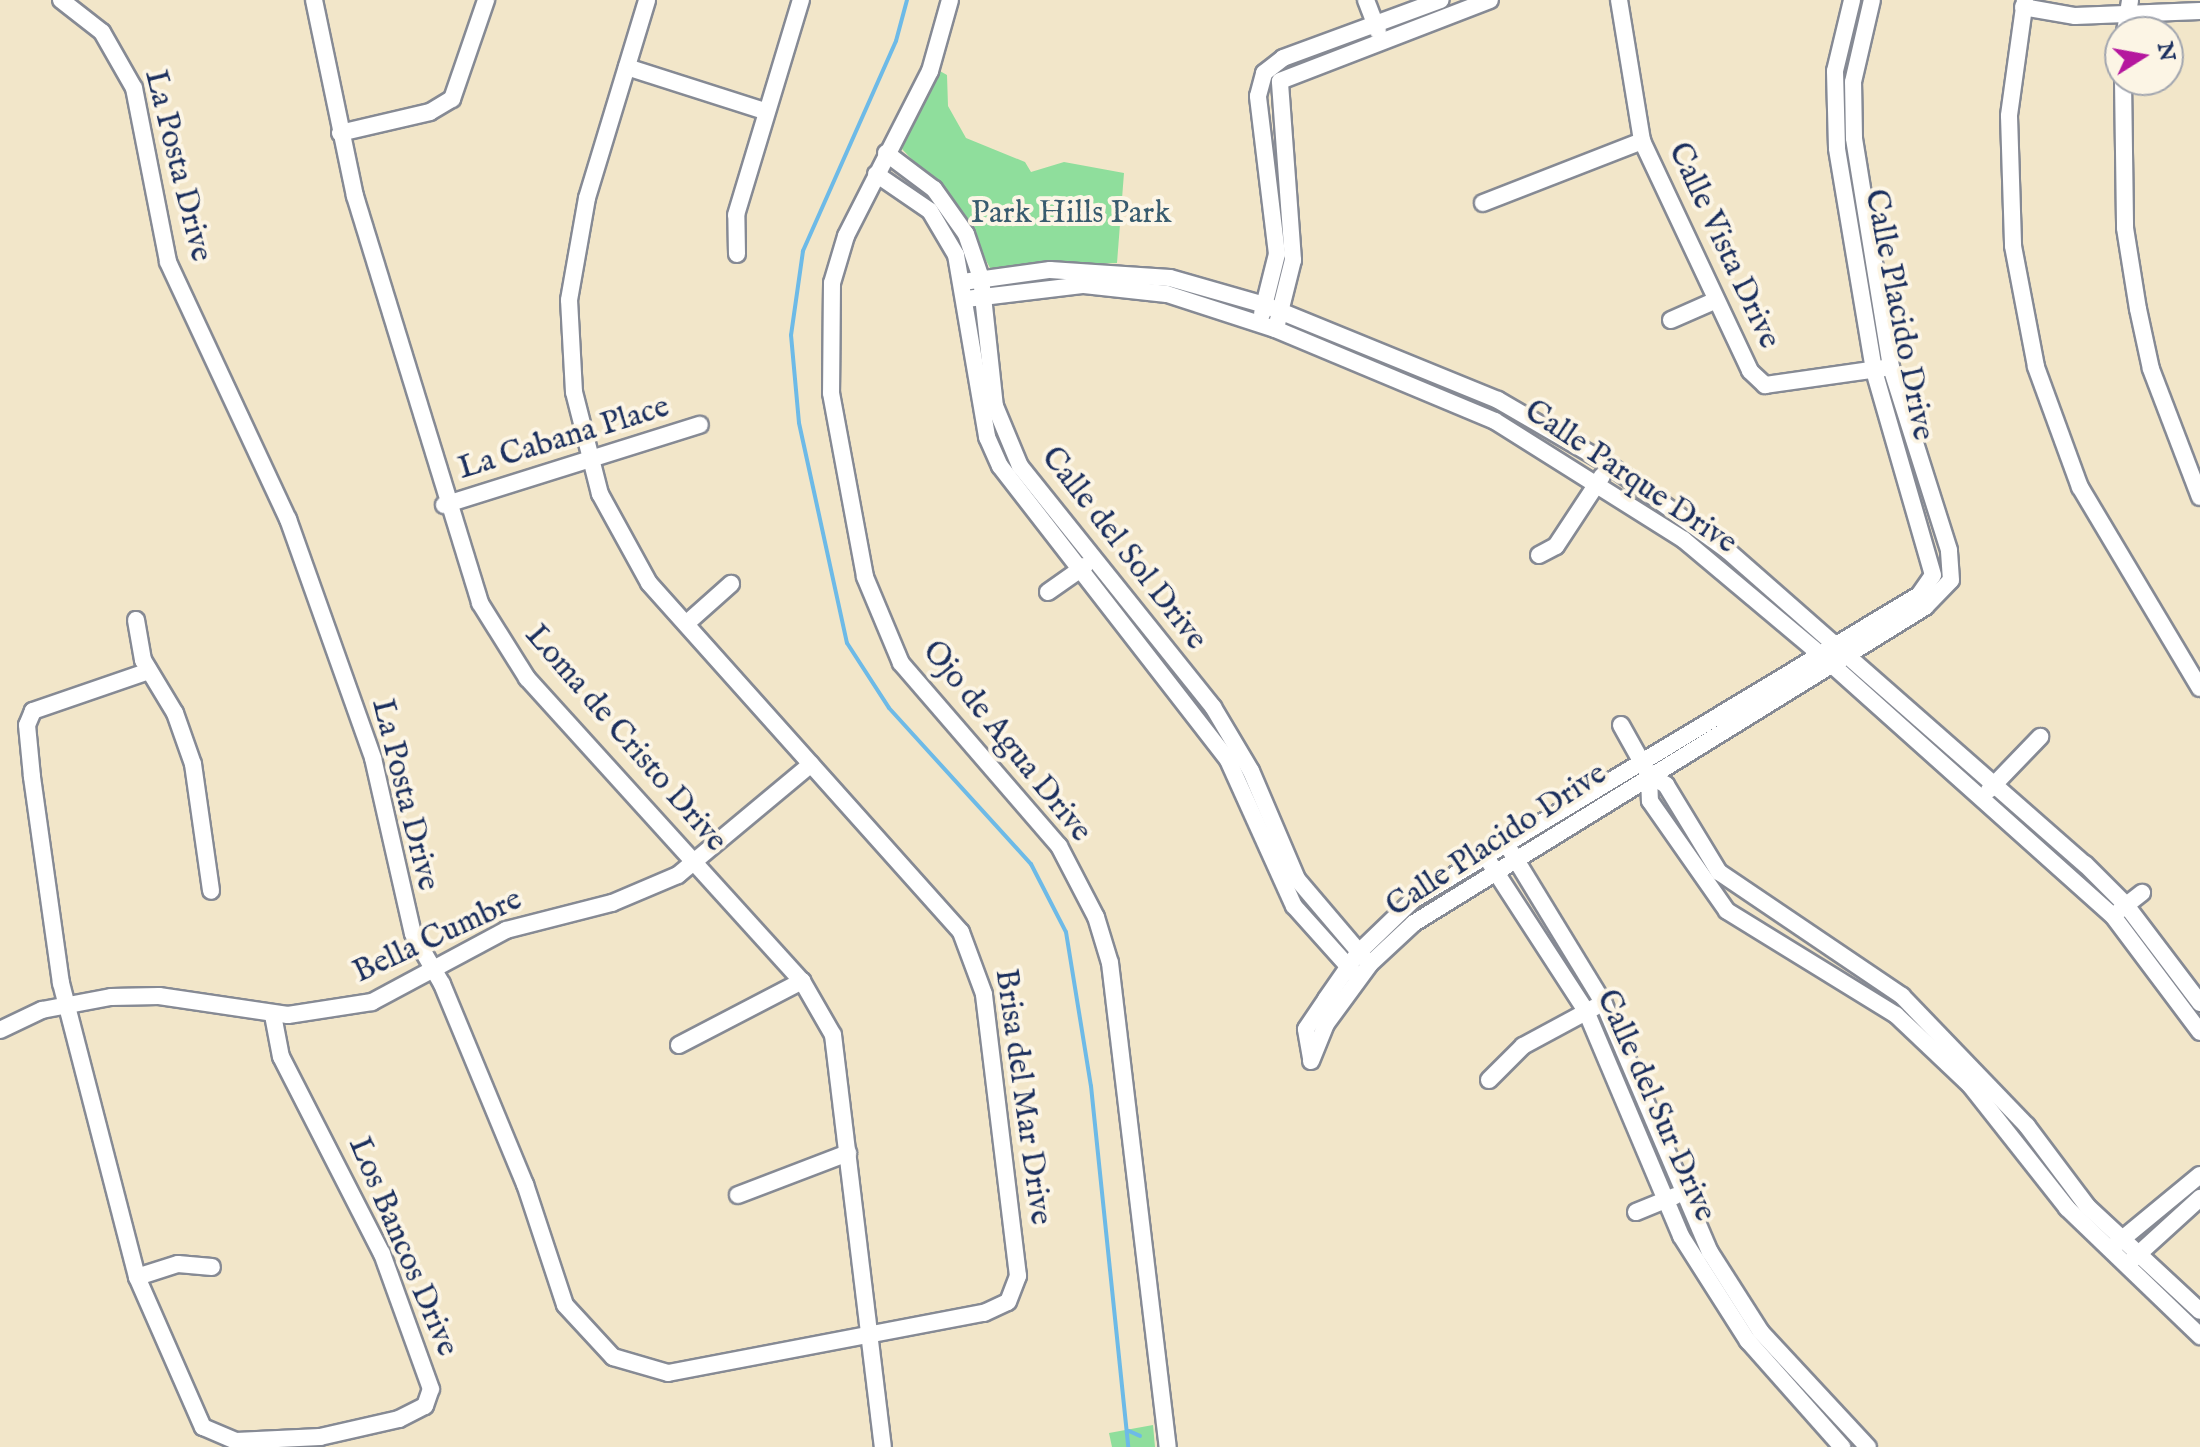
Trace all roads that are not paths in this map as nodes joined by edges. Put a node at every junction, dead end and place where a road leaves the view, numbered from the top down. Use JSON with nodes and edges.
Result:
{"nodes":[{"id":1,"x":61,"y":0,"type":"edge"},
{"id":2,"x":314,"y":0,"type":"edge"},
{"id":3,"x":486,"y":0,"type":"edge"},
{"id":4,"x":647,"y":0,"type":"edge"},
{"id":5,"x":801,"y":0,"type":"edge"},
{"id":6,"x":950,"y":0,"type":"edge"},
{"id":7,"x":1366,"y":0,"type":"edge"},
{"id":8,"x":1441,"y":0,"type":"edge"},
{"id":9,"x":1490,"y":0,"type":"edge"},
{"id":10,"x":1619,"y":0,"type":"edge"},
{"id":11,"x":1852,"y":0,"type":"edge"},
{"id":12,"x":1872,"y":0,"type":"edge"},
{"id":13,"x":2024,"y":4,"type":"edge"},
{"id":14,"x":2200,"y":11,"type":"edge"},
{"id":15,"x":2127,"y":16,"type":"edge"},
{"id":16,"x":1378,"y":32,"type":"junction"},
{"id":17,"x":1840,"y":44,"type":"junction"},
{"id":18,"x":1858,"y":50,"type":"junction"},
{"id":19,"x":627,"y":67,"type":"junction"},
{"id":20,"x":1264,"y":73,"type":"junction"},
{"id":21,"x":1280,"y":81,"type":"junction"},
{"id":22,"x":2123,"y":96,"type":"edge"},
{"id":23,"x":765,"y":111,"type":"junction"},
{"id":24,"x":340,"y":133,"type":"junction"},
{"id":25,"x":1642,"y":141,"type":"junction"},
{"id":26,"x":886,"y":153,"type":"junction"},
{"id":27,"x":876,"y":174,"type":"junction"},
{"id":28,"x":1864,"y":200,"type":"junction"},
{"id":29,"x":1283,"y":201,"type":"junction"},
{"id":30,"x":1846,"y":202,"type":"junction"},
{"id":31,"x":1483,"y":203,"type":"dead end"},
{"id":32,"x":737,"y":254,"type":"dead end"},
{"id":33,"x":1169,"y":286,"type":"junction"},
{"id":34,"x":973,"y":289,"type":"junction"},
{"id":35,"x":1712,"y":302,"type":"junction"},
{"id":36,"x":1265,"y":305,"type":"junction"},
{"id":37,"x":1671,"y":320,"type":"dead end"},
{"id":38,"x":1278,"y":321,"type":"junction"},
{"id":39,"x":1258,"y":322,"type":"junction"},
{"id":40,"x":982,"y":362,"type":"junction"},
{"id":41,"x":1883,"y":368,"type":"junction"},
{"id":42,"x":1441,"y":376,"type":"junction"},
{"id":43,"x":1433,"y":395,"type":"junction"},
{"id":44,"x":700,"y":425,"type":"dead end"},
{"id":45,"x":591,"y":462,"type":"junction"},
{"id":46,"x":1608,"y":464,"type":"junction"},
{"id":47,"x":1597,"y":484,"type":"junction"},
{"id":48,"x":2200,"y":497,"type":"edge"},
{"id":49,"x":444,"y":505,"type":"junction"},
{"id":50,"x":1727,"y":550,"type":"junction"},
{"id":51,"x":1539,"y":555,"type":"dead end"},
{"id":52,"x":1092,"y":560,"type":"junction"},
{"id":53,"x":1714,"y":565,"type":"junction"},
{"id":54,"x":1078,"y":572,"type":"junction"},
{"id":55,"x":1933,"y":575,"type":"junction"},
{"id":56,"x":1951,"y":580,"type":"junction"},
{"id":57,"x":731,"y":584,"type":"dead end"},
{"id":58,"x":1048,"y":592,"type":"dead end"},
{"id":59,"x":136,"y":620,"type":"dead end"},
{"id":60,"x":687,"y":623,"type":"junction"},
{"id":61,"x":1842,"y":649,"type":"junction"},
{"id":62,"x":1825,"y":658,"type":"junction"},
{"id":63,"x":149,"y":671,"type":"junction"},
{"id":64,"x":2200,"y":688,"type":"edge"},
{"id":65,"x":1898,"y":700,"type":"junction"},
{"id":66,"x":1886,"y":713,"type":"junction"},
{"id":67,"x":1219,"y":717,"type":"junction"},
{"id":68,"x":1621,"y":725,"type":"dead end"},
{"id":69,"x":1204,"y":727,"type":"junction"},
{"id":70,"x":2040,"y":737,"type":"dead end"},
{"id":71,"x":1190,"y":738,"type":"dead end"},
{"id":72,"x":811,"y":764,"type":"junction"},
{"id":73,"x":1645,"y":768,"type":"junction"},
{"id":74,"x":1996,"y":782,"type":"junction"},
{"id":75,"x":1983,"y":798,"type":"junction"},
{"id":76,"x":1266,"y":830,"type":"junction"},
{"id":77,"x":1505,"y":842,"type":"junction"},
{"id":78,"x":1486,"y":854,"type":"junction"},
{"id":79,"x":1515,"y":858,"type":"junction"},
{"id":80,"x":696,"y":864,"type":"junction"},
{"id":81,"x":1494,"y":870,"type":"junction"},
{"id":82,"x":211,"y":891,"type":"dead end"},
{"id":83,"x":2142,"y":893,"type":"dead end"},
{"id":84,"x":2120,"y":910,"type":"junction"},
{"id":85,"x":1800,"y":930,"type":"junction"},
{"id":86,"x":1788,"y":952,"type":"junction"},
{"id":87,"x":1364,"y":958,"type":"junction"},
{"id":88,"x":432,"y":969,"type":"junction"},
{"id":89,"x":1354,"y":973,"type":"junction"},
{"id":90,"x":802,"y":981,"type":"junction"},
{"id":91,"x":2200,"y":1003,"type":"edge"},
{"id":92,"x":66,"y":1004,"type":"junction"},
{"id":93,"x":1604,"y":1004,"type":"junction"},
{"id":94,"x":1586,"y":1011,"type":"junction"},
{"id":95,"x":273,"y":1015,"type":"junction"},
{"id":96,"x":0,"y":1030,"type":"edge"},
{"id":97,"x":2200,"y":1032,"type":"edge"},
{"id":98,"x":679,"y":1045,"type":"dead end"},
{"id":99,"x":1489,"y":1080,"type":"dead end"},
{"id":100,"x":1977,"y":1081,"type":"junction"},
{"id":101,"x":848,"y":1153,"type":"junction"},
{"id":102,"x":2200,"y":1175,"type":"edge"},
{"id":103,"x":1684,"y":1193,"type":"junction"},
{"id":104,"x":738,"y":1195,"type":"dead end"},
{"id":105,"x":2200,"y":1198,"type":"edge"},
{"id":106,"x":1665,"y":1200,"type":"junction"},
{"id":107,"x":1636,"y":1212,"type":"dead end"},
{"id":108,"x":2116,"y":1244,"type":"junction"},
{"id":109,"x":2132,"y":1260,"type":"junction"},
{"id":110,"x":212,"y":1267,"type":"dead end"},
{"id":111,"x":137,"y":1277,"type":"junction"},
{"id":112,"x":2200,"y":1311,"type":"edge"},
{"id":113,"x":870,"y":1330,"type":"junction"},
{"id":114,"x":1755,"y":1336,"type":"junction"},
{"id":115,"x":2200,"y":1336,"type":"edge"},
{"id":116,"x":883,"y":1447,"type":"edge"},
{"id":117,"x":1168,"y":1447,"type":"edge"},
{"id":118,"x":1842,"y":1447,"type":"edge"},
{"id":119,"x":1868,"y":1447,"type":"edge"}],
"edges":[{"from":1,"to":88,"type":"street","name":"La Posta Drive"},
{"from":2,"to":24,"type":"street","name":"Loma de Cristo Drive"},
{"from":3,"to":24,"type":"street"},
{"from":4,"to":19,"type":"street","name":"Brisa del Mar Drive"},
{"from":5,"to":23,"type":"street"},
{"from":6,"to":26,"type":"street","name":"Ojo de Agua Drive"},
{"from":7,"to":16,"type":"street"},
{"from":8,"to":16,"type":"street"},
{"from":9,"to":16,"type":"street"},
{"from":10,"to":25,"type":"street","name":"Calle Vista Drive"},
{"from":11,"to":17,"type":"street","name":"Calle Placido Drive"},
{"from":12,"to":18,"type":"street","name":"Calle Placido Drive"},
{"from":13,"to":15,"type":"street"},
{"from":13,"to":64,"type":"street"},
{"from":14,"to":15,"type":"street"},
{"from":16,"to":20,"type":"street"},
{"from":16,"to":21,"type":"street"},
{"from":17,"to":18,"type":"street"},
{"from":17,"to":30,"type":"street","name":"Calle Placido Drive"},
{"from":18,"to":28,"type":"street","name":"Calle Placido Drive"},
{"from":19,"to":23,"type":"street"},
{"from":19,"to":45,"type":"street","name":"Brisa del Mar Drive"},
{"from":20,"to":21,"type":"street"},
{"from":20,"to":29,"type":"street"},
{"from":21,"to":29,"type":"street"},
{"from":22,"to":48,"type":"street"},
{"from":23,"to":32,"type":"street"},
{"from":24,"to":49,"type":"street","name":"Loma de Cristo Drive"},
{"from":25,"to":31,"type":"street"},
{"from":25,"to":35,"type":"street","name":"Calle Vista Drive"},
{"from":26,"to":27,"type":"street","name":"Ojo de Agua Drive"},
{"from":26,"to":34,"type":"street","name":"Calle del Sol Drive"},
{"from":27,"to":34,"type":"street","name":"Calle del Sol Drive"},
{"from":27,"to":117,"type":"street","name":"Ojo de Agua Drive"},
{"from":28,"to":30,"type":"street"},
{"from":28,"to":41,"type":"street","name":"Calle Placido Drive"},
{"from":29,"to":36,"type":"street"},
{"from":29,"to":38,"type":"street"},
{"from":30,"to":41,"type":"street","name":"Calle Placido Drive"},
{"from":33,"to":34,"type":"street","name":"Calle Parque Drive"},
{"from":33,"to":36,"type":"street","name":"Calle Parque Drive"},
{"from":33,"to":39,"type":"street","name":"Calle Parque Drive"},
{"from":34,"to":40,"type":"street","name":"Calle del Sol Drive"},
{"from":35,"to":37,"type":"street"},
{"from":35,"to":41,"type":"street","name":"Calle Vista Drive"},
{"from":36,"to":38,"type":"street","name":"Calle Parque Drive"},
{"from":36,"to":39,"type":"street"},
{"from":38,"to":39,"type":"street","name":"Calle Parque Drive"},
{"from":38,"to":42,"type":"street","name":"Calle Parque Drive"},
{"from":38,"to":43,"type":"street","name":"Calle Parque Drive"},
{"from":40,"to":52,"type":"street","name":"Calle del Sol Drive"},
{"from":40,"to":54,"type":"street","name":"Calle del Sol Drive"},
{"from":41,"to":55,"type":"street","name":"Calle Placido Drive"},
{"from":41,"to":56,"type":"street","name":"Calle Placido Drive"},
{"from":42,"to":43,"type":"street"},
{"from":42,"to":46,"type":"street","name":"Calle Parque Drive"},
{"from":43,"to":47,"type":"street","name":"Calle Parque Drive"},
{"from":44,"to":45,"type":"street","name":"La Cabana Place"},
{"from":45,"to":49,"type":"street","name":"La Cabana Place"},
{"from":45,"to":60,"type":"street","name":"Brisa del Mar Drive"},
{"from":46,"to":47,"type":"street"},
{"from":46,"to":50,"type":"street","name":"Calle Parque Drive"},
{"from":47,"to":51,"type":"street"},
{"from":47,"to":53,"type":"street","name":"Calle Parque Drive"},
{"from":49,"to":80,"type":"street","name":"Loma de Cristo Drive"},
{"from":50,"to":53,"type":"street"},
{"from":50,"to":61,"type":"street","name":"Calle Parque Drive"},
{"from":52,"to":54,"type":"street"},
{"from":52,"to":67,"type":"street","name":"Calle del Sol Drive"},
{"from":53,"to":62,"type":"street","name":"Calle Parque Drive"},
{"from":54,"to":58,"type":"street"},
{"from":54,"to":69,"type":"street","name":"Calle del Sol Drive"},
{"from":55,"to":56,"type":"street"},
{"from":55,"to":61,"type":"street","name":"Calle Placido Drive"},
{"from":56,"to":61,"type":"street","name":"Calle Placido Drive"},
{"from":57,"to":60,"type":"street"},
{"from":59,"to":63,"type":"street"},
{"from":60,"to":72,"type":"street","name":"Brisa del Mar Drive"},
{"from":61,"to":62,"type":"street","name":"Calle Placido Drive"},
{"from":61,"to":65,"type":"street","name":"Calle Parque Drive"},
{"from":62,"to":66,"type":"street","name":"Calle Parque Drive"},
{"from":62,"to":73,"type":"street","name":"Calle Placido Drive"},
{"from":63,"to":82,"type":"street"},
{"from":63,"to":92,"type":"street","name":"Los Bancos Drive"},
{"from":65,"to":66,"type":"street"},
{"from":65,"to":74,"type":"street","name":"Calle Parque Drive"},
{"from":66,"to":75,"type":"street","name":"Calle Parque Drive"},
{"from":67,"to":69,"type":"street"},
{"from":67,"to":76,"type":"street","name":"Calle del Sol Drive"},
{"from":68,"to":73,"type":"street"},
{"from":69,"to":71,"type":"street"},
{"from":69,"to":76,"type":"street","name":"Calle del Sol Drive"},
{"from":70,"to":74,"type":"street"},
{"from":72,"to":80,"type":"street","name":"Bella Cumbre"},
{"from":72,"to":113,"type":"street","name":"Brisa del Mar Drive"},
{"from":73,"to":77,"type":"street","name":"Calle Placido Drive"},
{"from":73,"to":79,"type":"street","name":"Calle Placido Drive"},
{"from":73,"to":85,"type":"street"},
{"from":73,"to":86,"type":"street"},
{"from":74,"to":75,"type":"street"},
{"from":74,"to":84,"type":"street","name":"Calle Parque Drive"},
{"from":75,"to":84,"type":"street","name":"Calle Parque Drive"},
{"from":76,"to":87,"type":"street","name":"Calle del Sol Drive"},
{"from":76,"to":89,"type":"street","name":"Calle del Sol Drive"},
{"from":77,"to":78,"type":"street","name":"Calle Placido Drive"},
{"from":77,"to":79,"type":"street","name":"Calle del Sur Drive"},
{"from":78,"to":81,"type":"street","name":"Calle del Sur Drive"},
{"from":78,"to":87,"type":"street","name":"Calle Placido Drive"},
{"from":79,"to":81,"type":"street","name":"Calle Placido Drive"},
{"from":79,"to":93,"type":"street","name":"Calle del Sur Drive"},
{"from":80,"to":88,"type":"street","name":"Bella Cumbre"},
{"from":80,"to":90,"type":"street","name":"Loma de Cristo Drive"},
{"from":81,"to":87,"type":"street","name":"Calle Placido Drive"},
{"from":81,"to":94,"type":"street","name":"Calle del Sur Drive"},
{"from":83,"to":84,"type":"street"},
{"from":84,"to":91,"type":"street","name":"Calle Parque Drive"},
{"from":84,"to":97,"type":"street","name":"Calle Parque Drive"},
{"from":85,"to":86,"type":"street"},
{"from":85,"to":100,"type":"street"},
{"from":86,"to":100,"type":"street"},
{"from":87,"to":89,"type":"street","name":"Calle Placido Drive"},
{"from":88,"to":95,"type":"street","name":"Bella Cumbre"},
{"from":88,"to":113,"type":"street","name":"La Posta Drive"},
{"from":89,"to":89,"type":"street","name":"Calle Placido Drive"},
{"from":90,"to":98,"type":"street"},
{"from":90,"to":101,"type":"street","name":"Loma de Cristo Drive"},
{"from":92,"to":95,"type":"street","name":"Bella Cumbre"},
{"from":92,"to":96,"type":"street","name":"Bella Cumbre"},
{"from":92,"to":111,"type":"street","name":"Los Bancos Drive"},
{"from":93,"to":94,"type":"street"},
{"from":93,"to":103,"type":"street","name":"Calle del Sur Drive"},
{"from":94,"to":99,"type":"street"},
{"from":94,"to":106,"type":"street","name":"Calle del Sur Drive"},
{"from":95,"to":111,"type":"street","name":"Los Bancos Drive"},
{"from":100,"to":108,"type":"street"},
{"from":101,"to":104,"type":"street"},
{"from":101,"to":113,"type":"street","name":"Loma de Cristo Drive"},
{"from":102,"to":108,"type":"street"},
{"from":103,"to":106,"type":"street"},
{"from":103,"to":114,"type":"street","name":"Calle del Sur Drive"},
{"from":105,"to":109,"type":"street"},
{"from":106,"to":107,"type":"street"},
{"from":106,"to":114,"type":"street","name":"Calle del Sur Drive"},
{"from":108,"to":109,"type":"street"},
{"from":109,"to":112,"type":"street"},
{"from":109,"to":115,"type":"street"},
{"from":110,"to":111,"type":"street"},
{"from":113,"to":116,"type":"street","name":"Loma de Cristo Drive"},
{"from":114,"to":118,"type":"street","name":"Calle del Sur Drive"},
{"from":114,"to":119,"type":"street","name":"Calle del Sur Drive"}]}
